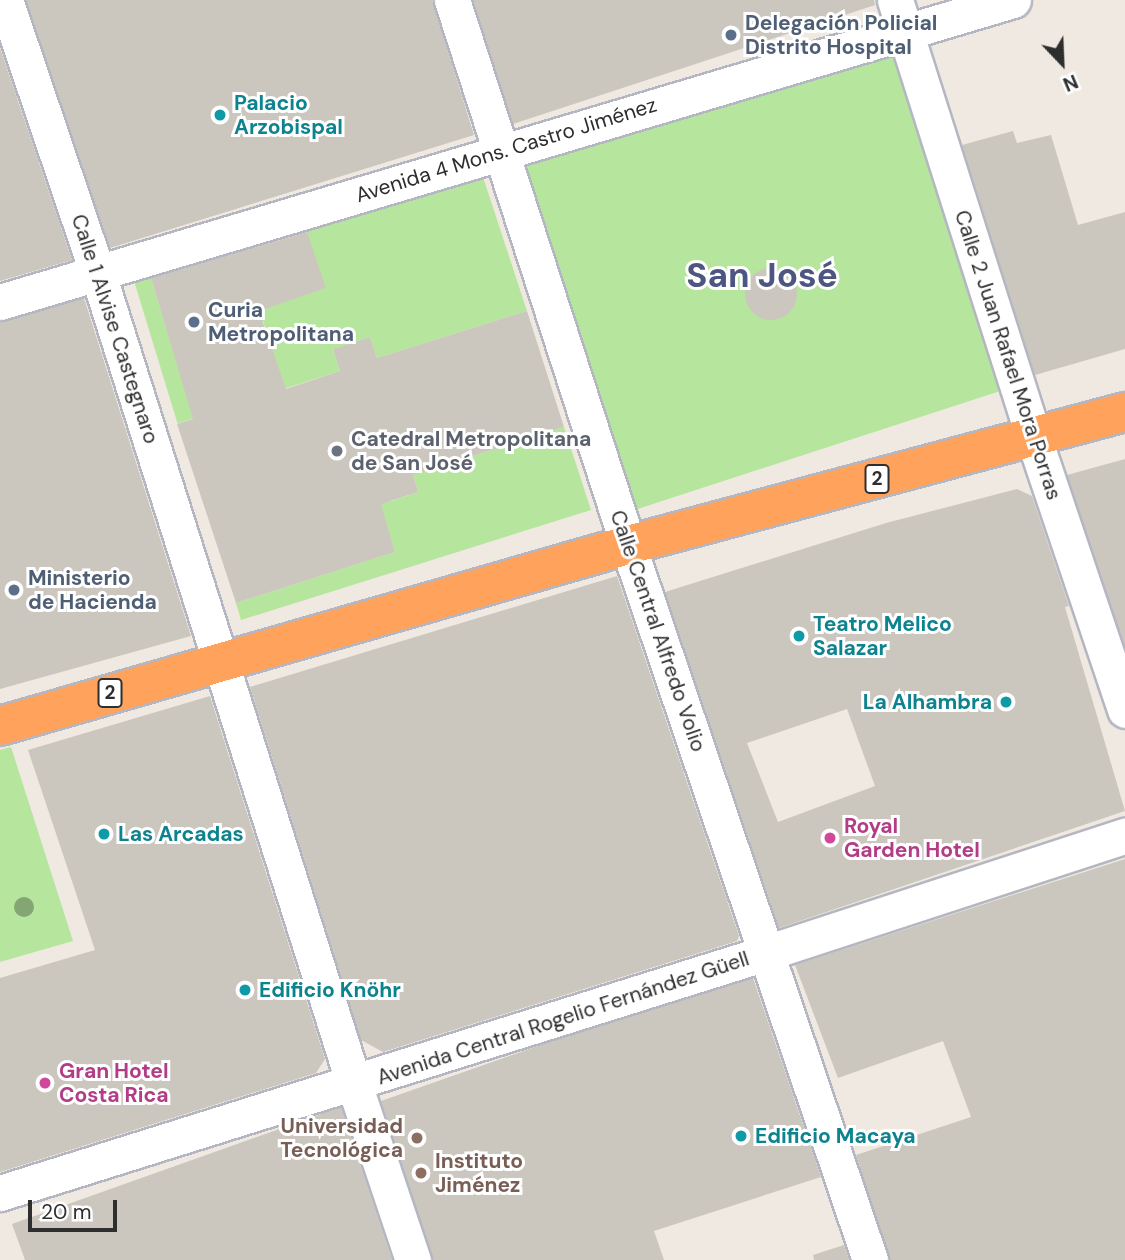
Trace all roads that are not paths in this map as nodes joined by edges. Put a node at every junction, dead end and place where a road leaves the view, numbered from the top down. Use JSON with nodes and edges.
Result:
{"nodes":[{"id":1,"x":5,"y":0,"type":"edge"},
{"id":2,"x":452,"y":0,"type":"edge"},
{"id":3,"x":1013,"y":0,"type":"edge"},
{"id":4,"x":900,"y":16,"type":"edge"},
{"id":5,"x":499,"y":152,"type":"junction"},
{"id":6,"x":98,"y":274,"type":"junction"},
{"id":7,"x":0,"y":302,"type":"edge"},
{"id":8,"x":1125,"y":412,"type":"edge"},
{"id":9,"x":1033,"y":436,"type":"junction"},
{"id":10,"x":628,"y":545,"type":"junction"},
{"id":11,"x":220,"y":660,"type":"junction"},
{"id":12,"x":1125,"y":710,"type":"edge"},
{"id":13,"x":0,"y":726,"type":"edge"},
{"id":14,"x":1125,"y":836,"type":"edge"},
{"id":15,"x":766,"y":953,"type":"junction"},
{"id":16,"x":354,"y":1084,"type":"junction"},
{"id":17,"x":0,"y":1193,"type":"edge"},
{"id":18,"x":413,"y":1260,"type":"edge"},
{"id":19,"x":870,"y":1260,"type":"edge"}],
"edges":[{"from":1,"to":6,"type":"street","name":"Calle 1 Alvise Castegnaro"},
{"from":2,"to":5,"type":"street","name":"Calle Central Alfredo Volio"},
{"from":3,"to":4,"type":"street","name":"Avenida 4 Mons. Castro Jiménez"},
{"from":4,"to":5,"type":"street","name":"Avenida 4 Mons. Castro Jiménez"},
{"from":4,"to":9,"type":"street","name":"Calle 2 Juan Rafael Mora Porras"},
{"from":5,"to":6,"type":"street","name":"Avenida 4 Mons. Castro Jiménez"},
{"from":5,"to":10,"type":"street","name":"Calle Central Alfredo Volio"},
{"from":6,"to":7,"type":"street","name":"Avenida 4 Mons. Castro Jiménez"},
{"from":6,"to":11,"type":"street","name":"Calle 1 Alvise Castegnaro"},
{"from":8,"to":9,"type":"highway","number":"2"},
{"from":9,"to":10,"type":"highway","number":"2"},
{"from":9,"to":12,"type":"street","name":"Calle 2 Juan Rafael Mora Porras"},
{"from":10,"to":11,"type":"highway","number":"2"},
{"from":10,"to":15,"type":"street","name":"Calle Central Alfredo Volio"},
{"from":11,"to":13,"type":"highway","number":"2"},
{"from":11,"to":16,"type":"street","name":"Calle 1 Alvise Castegnaro"},
{"from":14,"to":15,"type":"street","name":"Avenida Central Rogelio Fernández Güell"},
{"from":15,"to":16,"type":"street","name":"Avenida Central Rogelio Fernández Güell"},
{"from":15,"to":19,"type":"street","name":"Calle Central Alfredo Volio"},
{"from":16,"to":17,"type":"street","name":"Avenida Central Rogelio Fernández Güell"},
{"from":16,"to":18,"type":"street","name":"Calle 1 Alvise Castegnaro"}]}
